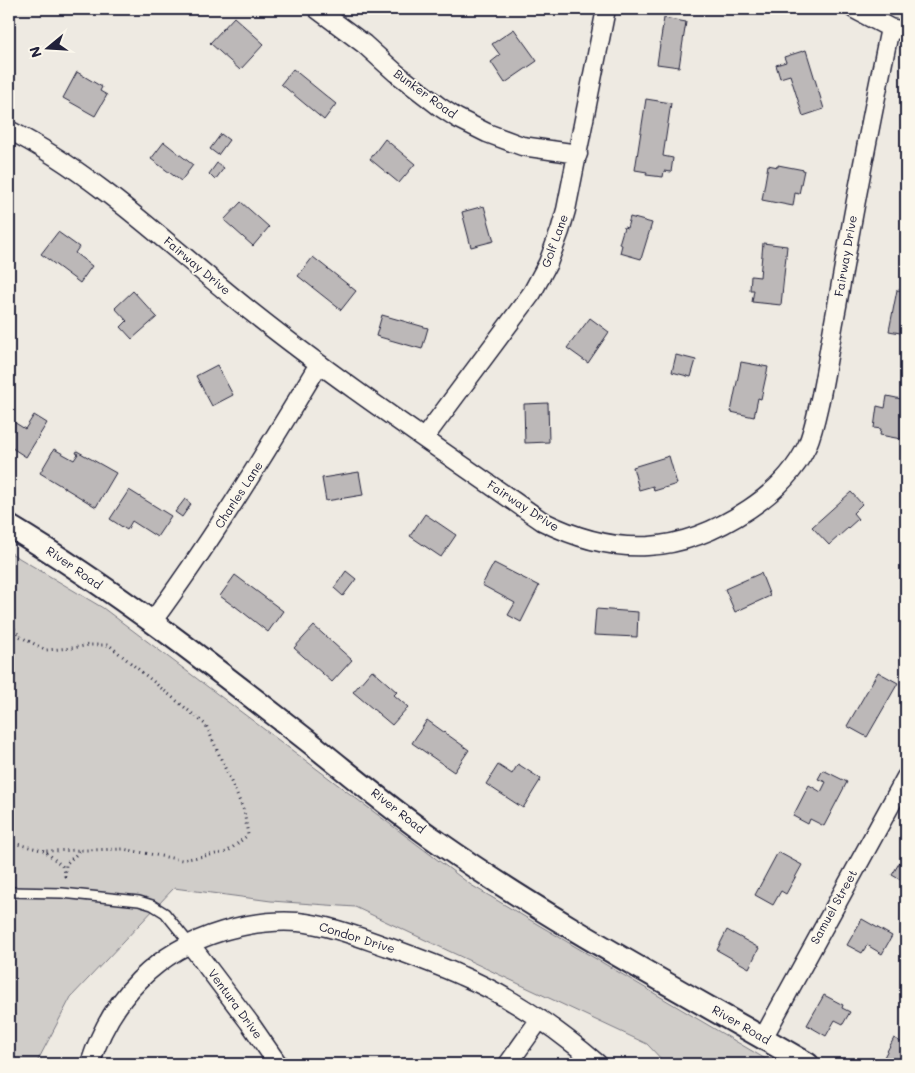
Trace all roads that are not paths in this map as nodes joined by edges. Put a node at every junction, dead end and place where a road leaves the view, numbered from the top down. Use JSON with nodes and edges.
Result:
{"nodes":[{"id":1,"x":317,"y":9,"type":"edge"},
{"id":2,"x":606,"y":9,"type":"edge"},
{"id":3,"x":854,"y":9,"type":"edge"},
{"id":4,"x":898,"y":30,"type":"edge"},
{"id":5,"x":9,"y":130,"type":"edge"},
{"id":6,"x":578,"y":154,"type":"junction"},
{"id":7,"x":320,"y":364,"type":"junction"},
{"id":8,"x":424,"y":438,"type":"junction"},
{"id":9,"x":9,"y":526,"type":"edge"},
{"id":10,"x":152,"y":622,"type":"junction"},
{"id":11,"x":906,"y":777,"type":"edge"},
{"id":12,"x":9,"y":892,"type":"edge"},
{"id":13,"x":190,"y":944,"type":"junction"},
{"id":14,"x":540,"y":1019,"type":"junction"},
{"id":15,"x":763,"y":1038,"type":"junction"},
{"id":16,"x":90,"y":1064,"type":"edge"},
{"id":17,"x":278,"y":1064,"type":"edge"},
{"id":18,"x":508,"y":1064,"type":"edge"},
{"id":19,"x":598,"y":1064,"type":"edge"},
{"id":20,"x":808,"y":1064,"type":"edge"}],
"edges":[{"from":1,"to":6,"type":"street","name":"Bunker Road"},
{"from":2,"to":6,"type":"street","name":"Golf Lane"},
{"from":3,"to":4,"type":"street"},
{"from":4,"to":8,"type":"street","name":"Fairway Drive"},
{"from":5,"to":7,"type":"street","name":"Fairway Drive"},
{"from":6,"to":8,"type":"street","name":"Golf Lane"},
{"from":7,"to":8,"type":"street","name":"Fairway Drive"},
{"from":7,"to":10,"type":"street","name":"Charles Lane"},
{"from":9,"to":10,"type":"street","name":"River Road"},
{"from":10,"to":15,"type":"street","name":"River Road"},
{"from":11,"to":15,"type":"street","name":"Samuel Street"},
{"from":12,"to":13,"type":"lane"},
{"from":13,"to":14,"type":"street","name":"Condor Drive"},
{"from":13,"to":16,"type":"street","name":"Condor Drive"},
{"from":13,"to":17,"type":"street","name":"Ventura Drive"},
{"from":14,"to":18,"type":"street"},
{"from":14,"to":19,"type":"street","name":"Condor Drive"},
{"from":15,"to":20,"type":"street","name":"River Road"}]}
